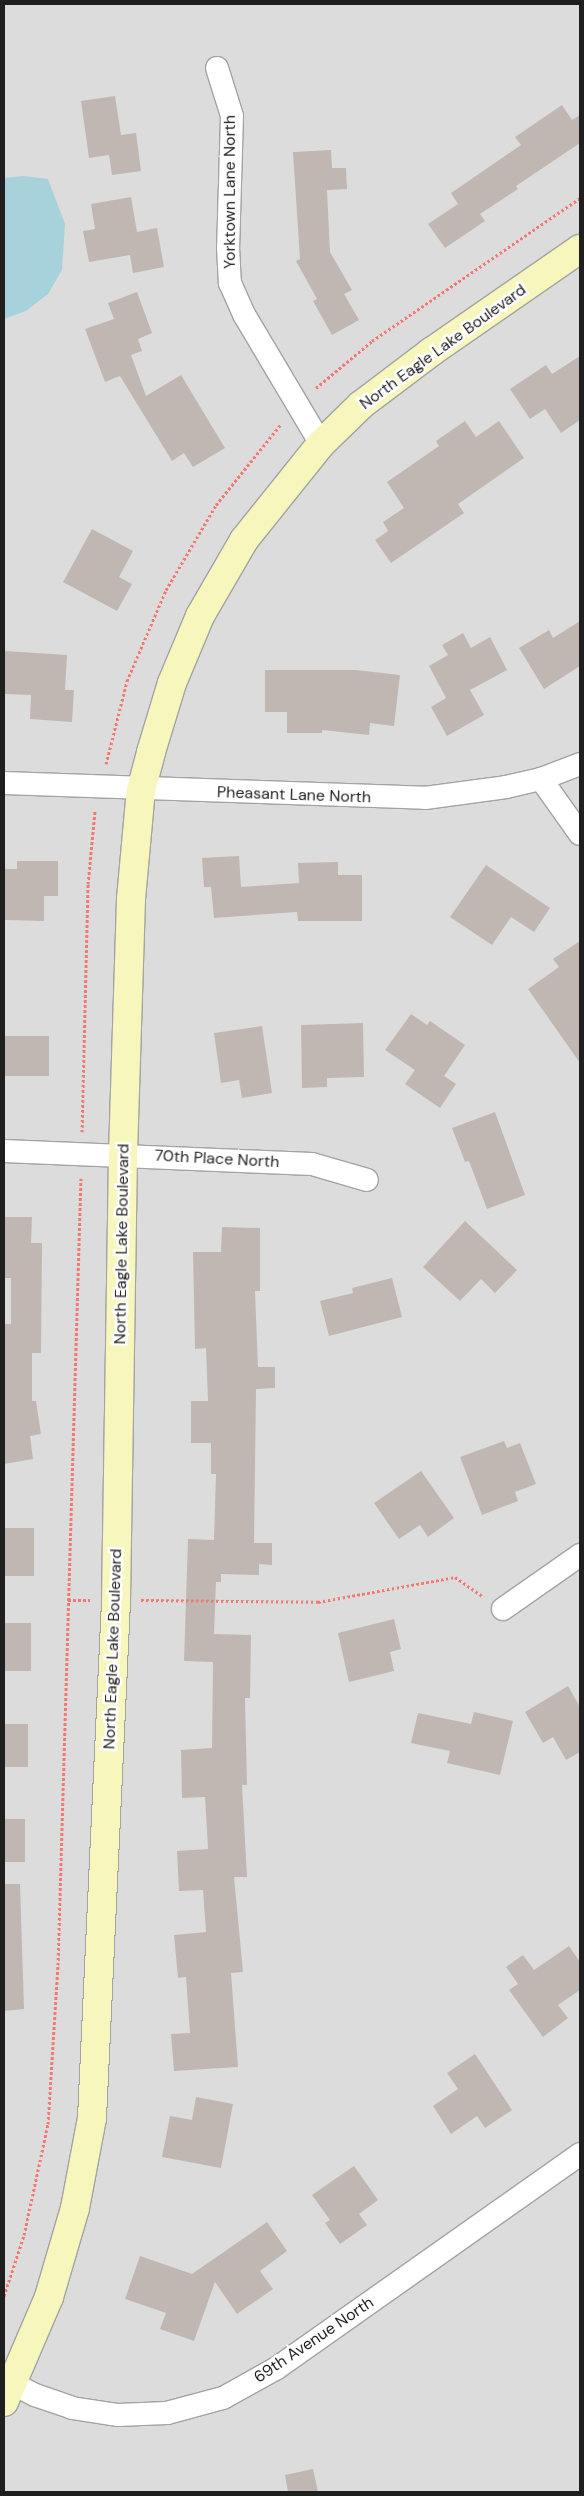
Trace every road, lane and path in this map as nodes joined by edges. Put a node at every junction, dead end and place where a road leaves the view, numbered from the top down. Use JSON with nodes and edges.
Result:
{"nodes":[{"id":1,"x":218,"y":68,"type":"dead end"},
{"id":2,"x":580,"y":249,"type":"edge"},
{"id":3,"x":321,"y":444,"type":"junction"},
{"id":4,"x":580,"y":764,"type":"edge"},
{"id":5,"x":541,"y":779,"type":"junction"},
{"id":6,"x":4,"y":783,"type":"edge"},
{"id":7,"x":97,"y":787,"type":"junction"},
{"id":8,"x":141,"y":790,"type":"junction"},
{"id":9,"x":580,"y":834,"type":"edge"},
{"id":10,"x":4,"y":1151,"type":"edge"},
{"id":11,"x":81,"y":1153,"type":"junction"},
{"id":12,"x":123,"y":1154,"type":"junction"},
{"id":13,"x":368,"y":1180,"type":"dead end"},
{"id":14,"x":580,"y":1554,"type":"edge"},
{"id":15,"x":68,"y":1600,"type":"junction"},
{"id":16,"x":116,"y":1601,"type":"junction"},
{"id":17,"x":504,"y":1609,"type":"joint"},
{"id":18,"x":580,"y":2154,"type":"edge"},
{"id":19,"x":4,"y":2296,"type":"edge"},
{"id":20,"x":9,"y":2393,"type":"edge"}],
"edges":[{"from":1,"to":3,"type":"street","name":"Yorktown Lane North"},
{"from":2,"to":3,"type":"street","name":"North Eagle Lake Boulevard"},
{"from":3,"to":8,"type":"street","name":"North Eagle Lake Boulevard"},
{"from":4,"to":5,"type":"street","name":"Pheasant Lane North"},
{"from":5,"to":8,"type":"street","name":"Pheasant Lane North"},
{"from":5,"to":9,"type":"street"},
{"from":6,"to":7,"type":"street","name":"Pheasant Lane North"},
{"from":7,"to":8,"type":"street","name":"Pheasant Lane North"},
{"from":7,"to":11,"type":"path"},
{"from":8,"to":12,"type":"street","name":"North Eagle Lake Boulevard"},
{"from":10,"to":11,"type":"street","name":"70th Place North"},
{"from":11,"to":12,"type":"street","name":"70th Place North"},
{"from":11,"to":15,"type":"path"},
{"from":12,"to":13,"type":"street","name":"70th Place North"},
{"from":12,"to":16,"type":"street","name":"North Eagle Lake Boulevard"},
{"from":14,"to":17,"type":"street"},
{"from":15,"to":16,"type":"path"},
{"from":15,"to":19,"type":"path"},
{"from":16,"to":17,"type":"path"},
{"from":16,"to":20,"type":"street","name":"North Eagle Lake Boulevard"},
{"from":18,"to":20,"type":"street","name":"69th Avenue North"}]}
